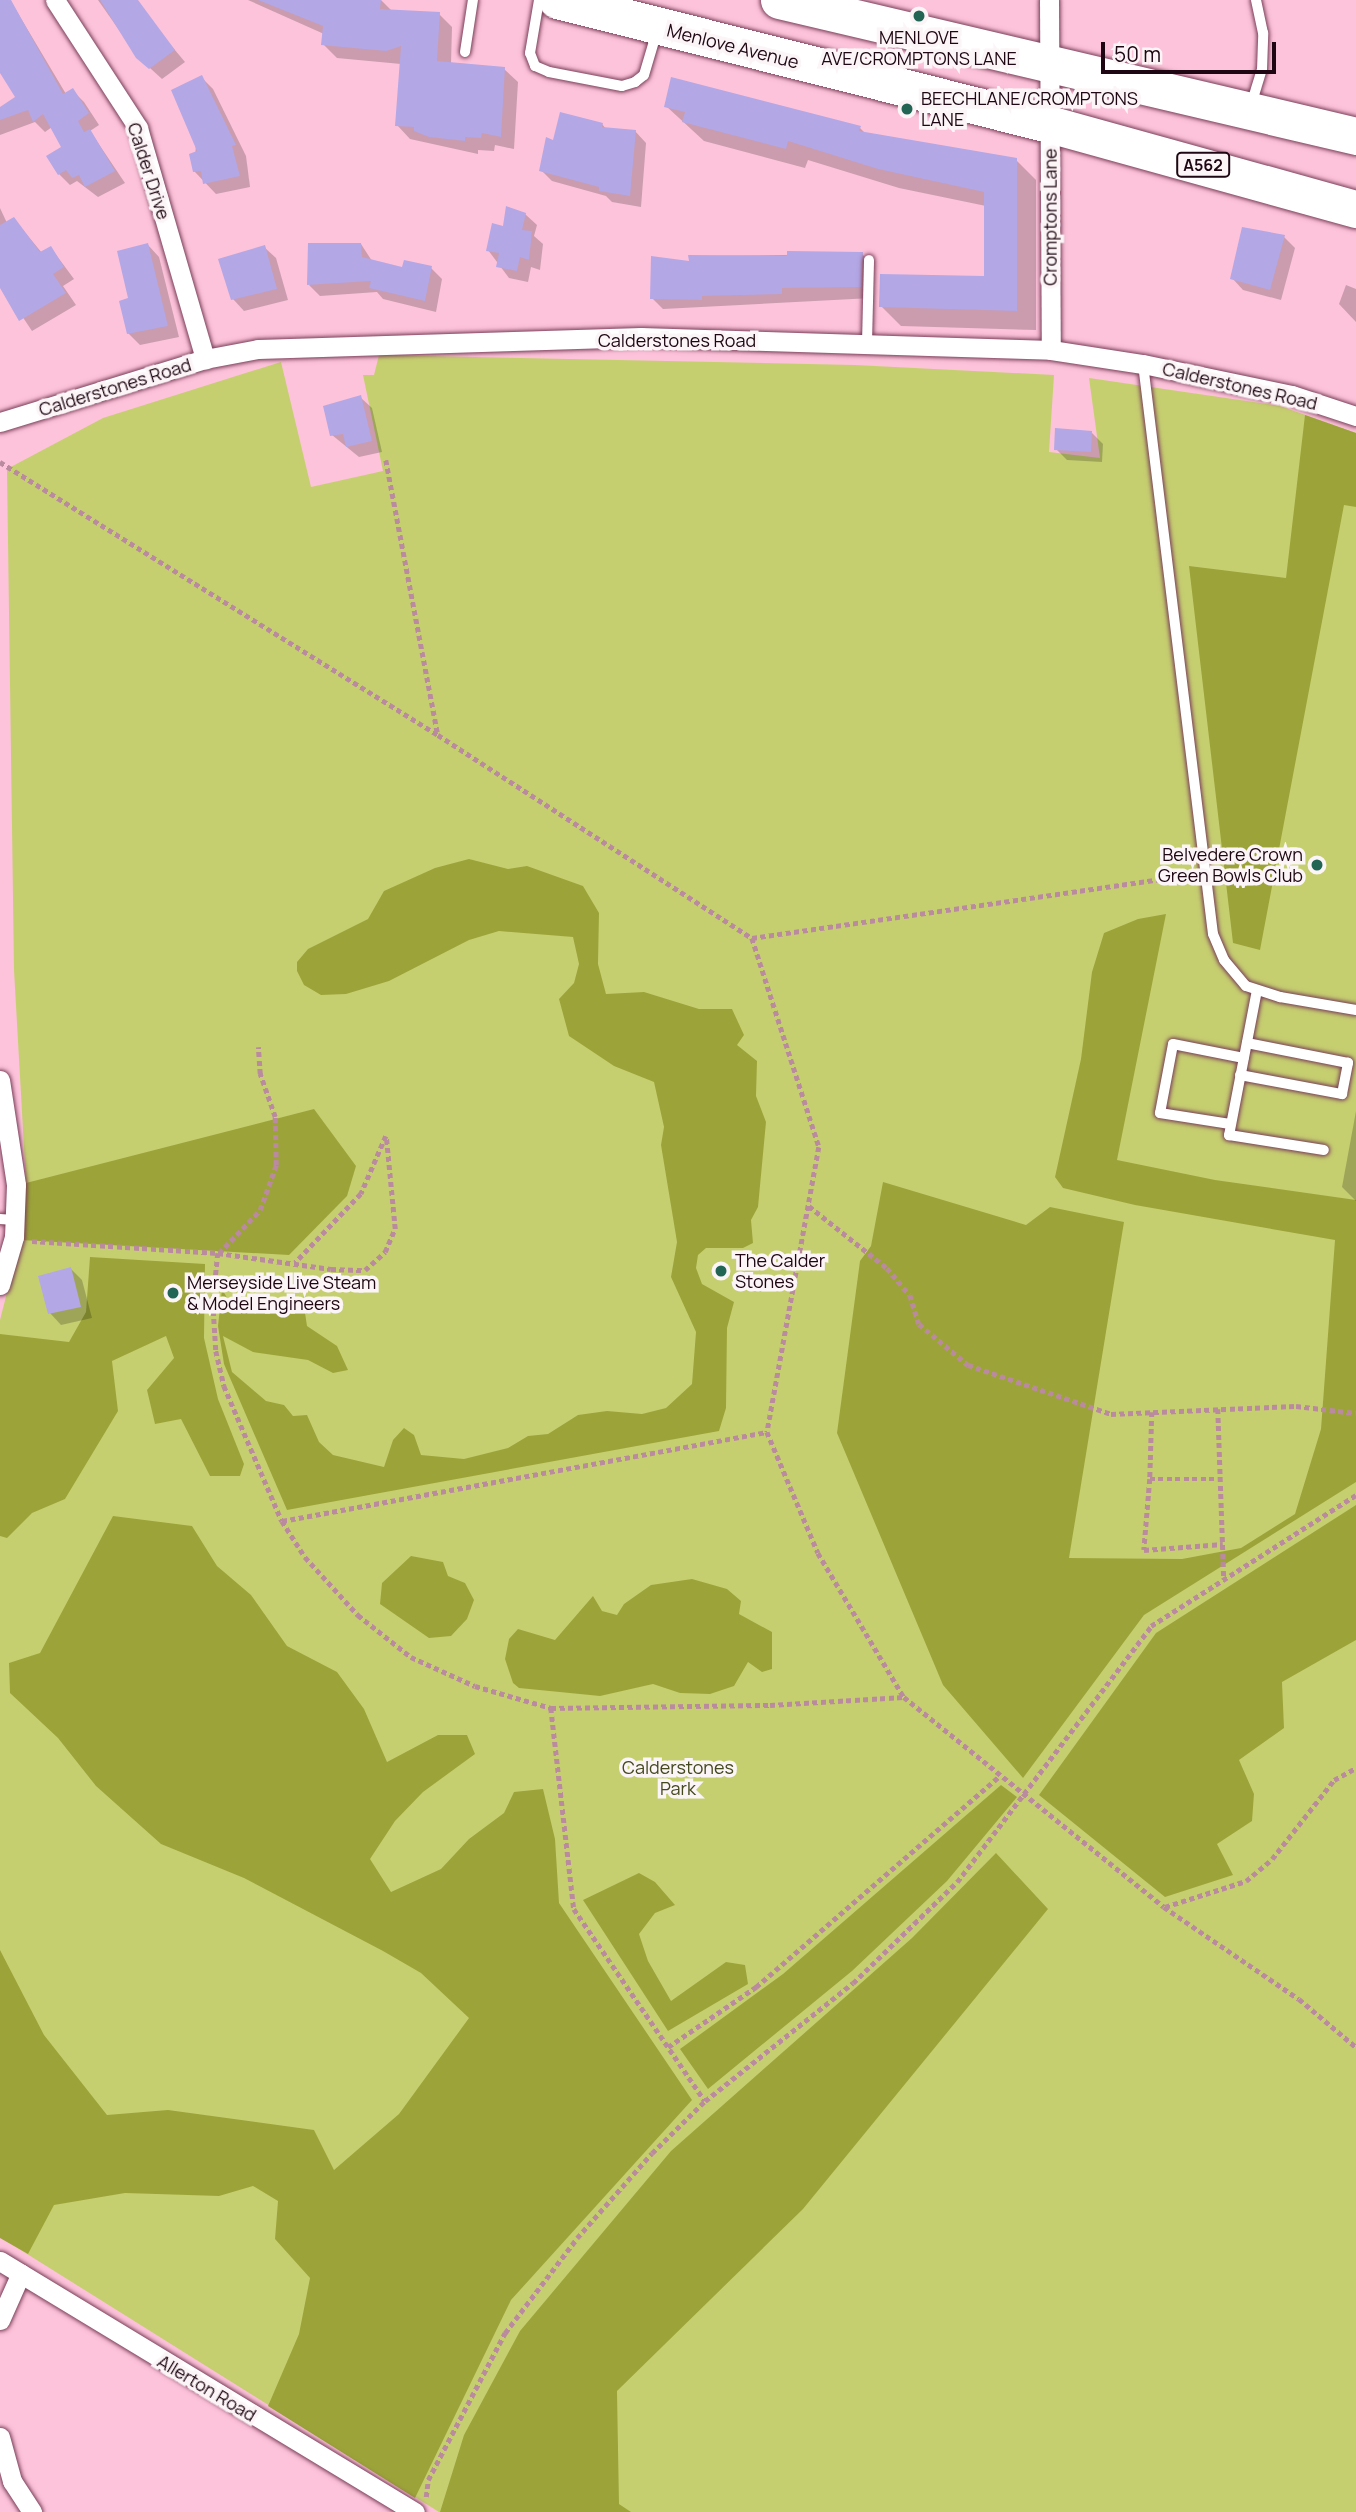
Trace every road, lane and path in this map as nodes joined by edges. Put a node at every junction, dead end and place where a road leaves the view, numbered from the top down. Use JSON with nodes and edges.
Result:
{"nodes":[{"id":1,"x":55,"y":0,"type":"edge"},
{"id":2,"x":473,"y":0,"type":"edge"},
{"id":3,"x":539,"y":0,"type":"edge"},
{"id":4,"x":557,"y":0,"type":"edge"},
{"id":5,"x":779,"y":0,"type":"edge"},
{"id":6,"x":1049,"y":0,"type":"edge"},
{"id":7,"x":1256,"y":0,"type":"edge"},
{"id":8,"x":658,"y":27,"type":"junction"},
{"id":9,"x":466,"y":51,"type":"dead end"},
{"id":10,"x":1051,"y":63,"type":"junction"},
{"id":11,"x":1250,"y":108,"type":"junction"},
{"id":12,"x":1049,"y":124,"type":"junction"},
{"id":13,"x":1356,"y":136,"type":"edge"},
{"id":14,"x":1356,"y":209,"type":"edge"},
{"id":15,"x":869,"y":260,"type":"dead end"},
{"id":16,"x":867,"y":343,"type":"junction"},
{"id":17,"x":1051,"y":350,"type":"junction"},
{"id":18,"x":205,"y":359,"type":"junction"},
{"id":19,"x":1143,"y":364,"type":"junction"},
{"id":20,"x":1356,"y":416,"type":"edge"},
{"id":21,"x":0,"y":422,"type":"edge"},
{"id":22,"x":386,"y":460,"type":"dead end"},
{"id":23,"x":0,"y":462,"type":"edge"},
{"id":24,"x":438,"y":735,"type":"junction"},
{"id":25,"x":1207,"y":873,"type":"junction"},
{"id":26,"x":752,"y":938,"type":"junction"},
{"id":27,"x":1257,"y":990,"type":"junction"},
{"id":28,"x":1356,"y":1010,"type":"edge"},
{"id":29,"x":1247,"y":1042,"type":"junction"},
{"id":30,"x":258,"y":1047,"type":"dead end"},
{"id":31,"x":1244,"y":1058,"type":"junction"},
{"id":32,"x":1240,"y":1075,"type":"junction"},
{"id":33,"x":0,"y":1080,"type":"edge"},
{"id":34,"x":1230,"y":1124,"type":"junction"},
{"id":35,"x":1324,"y":1150,"type":"dead end"},
{"id":36,"x":808,"y":1206,"type":"junction"},
{"id":37,"x":9,"y":1225,"type":"edge"},
{"id":38,"x":218,"y":1253,"type":"junction"},
{"id":39,"x":295,"y":1263,"type":"junction"},
{"id":40,"x":0,"y":1285,"type":"edge"},
{"id":41,"x":1218,"y":1409,"type":"junction"},
{"id":42,"x":1152,"y":1412,"type":"junction"},
{"id":43,"x":1356,"y":1413,"type":"edge"},
{"id":44,"x":767,"y":1432,"type":"junction"},
{"id":45,"x":1150,"y":1479,"type":"junction"},
{"id":46,"x":1221,"y":1479,"type":"junction"},
{"id":47,"x":1356,"y":1495,"type":"edge"},
{"id":48,"x":282,"y":1521,"type":"junction"},
{"id":49,"x":1223,"y":1544,"type":"junction"},
{"id":50,"x":1224,"y":1579,"type":"junction"},
{"id":51,"x":905,"y":1697,"type":"junction"},
{"id":52,"x":551,"y":1708,"type":"junction"},
{"id":53,"x":1356,"y":1768,"type":"edge"},
{"id":54,"x":1000,"y":1776,"type":"junction"},
{"id":55,"x":1026,"y":1797,"type":"junction"},
{"id":56,"x":1164,"y":1907,"type":"junction"},
{"id":57,"x":668,"y":2047,"type":"junction"},
{"id":58,"x":1356,"y":2047,"type":"edge"},
{"id":59,"x":705,"y":2101,"type":"junction"},
{"id":60,"x":0,"y":2261,"type":"edge"},
{"id":61,"x":21,"y":2273,"type":"junction"},
{"id":62,"x":0,"y":2320,"type":"edge"},
{"id":63,"x":0,"y":2437,"type":"edge"},
{"id":64,"x":420,"y":2507,"type":"edge"},
{"id":65,"x":32,"y":2512,"type":"edge"}],
"edges":[{"from":1,"to":18,"type":"street","name":"Calder Drive"},
{"from":2,"to":9,"type":"lane"},
{"from":3,"to":8,"type":"lane"},
{"from":4,"to":8,"type":"highway","name":"Menlove Avenue","number":"A562"},
{"from":5,"to":10,"type":"highway"},
{"from":6,"to":10,"type":"street","name":"Cromptons Lane"},
{"from":7,"to":11,"type":"lane"},
{"from":8,"to":12,"type":"highway","name":"Menlove Avenue","number":"A562"},
{"from":10,"to":11,"type":"highway"},
{"from":10,"to":12,"type":"street","name":"Cromptons Lane"},
{"from":11,"to":13,"type":"highway"},
{"from":12,"to":14,"type":"highway","name":"Menlove Avenue","number":"A562"},
{"from":12,"to":17,"type":"street","name":"Cromptons Lane"},
{"from":15,"to":16,"type":"lane"},
{"from":16,"to":17,"type":"street","name":"Calderstones Road"},
{"from":16,"to":18,"type":"street","name":"Calderstones Road"},
{"from":17,"to":19,"type":"street","name":"Calderstones Road"},
{"from":18,"to":21,"type":"street","name":"Calderstones Road"},
{"from":19,"to":20,"type":"street","name":"Calderstones Road"},
{"from":19,"to":25,"type":"lane"},
{"from":22,"to":24,"type":"path"},
{"from":23,"to":24,"type":"path"},
{"from":24,"to":26,"type":"path"},
{"from":25,"to":26,"type":"path"},
{"from":25,"to":27,"type":"lane"},
{"from":26,"to":36,"type":"path"},
{"from":27,"to":28,"type":"lane"},
{"from":27,"to":29,"type":"lane"},
{"from":29,"to":31,"type":"lane"},
{"from":29,"to":32,"type":"lane"},
{"from":30,"to":38,"type":"path"},
{"from":31,"to":32,"type":"lane"},
{"from":31,"to":34,"type":"lane"},
{"from":32,"to":34,"type":"lane"},
{"from":33,"to":37,"type":"street"},
{"from":34,"to":35,"type":"lane"},
{"from":36,"to":42,"type":"path"},
{"from":36,"to":44,"type":"path"},
{"from":37,"to":38,"type":"path"},
{"from":37,"to":40,"type":"street"},
{"from":38,"to":39,"type":"path"},
{"from":38,"to":48,"type":"path"},
{"from":39,"to":39,"type":"path"},
{"from":41,"to":42,"type":"path"},
{"from":41,"to":43,"type":"path"},
{"from":41,"to":46,"type":"path"},
{"from":42,"to":45,"type":"path"},
{"from":44,"to":48,"type":"path"},
{"from":44,"to":51,"type":"path"},
{"from":45,"to":46,"type":"path"},
{"from":45,"to":49,"type":"path"},
{"from":46,"to":49,"type":"path"},
{"from":47,"to":50,"type":"path"},
{"from":48,"to":52,"type":"path"},
{"from":49,"to":50,"type":"path"},
{"from":50,"to":55,"type":"path"},
{"from":51,"to":52,"type":"path"},
{"from":51,"to":54,"type":"path"},
{"from":52,"to":57,"type":"path"},
{"from":53,"to":56,"type":"path"},
{"from":54,"to":55,"type":"path"},
{"from":54,"to":57,"type":"path"},
{"from":55,"to":56,"type":"path"},
{"from":55,"to":59,"type":"path"},
{"from":56,"to":58,"type":"path"},
{"from":57,"to":59,"type":"path"},
{"from":59,"to":64,"type":"path"},
{"from":60,"to":61,"type":"street","name":"Allerton Road"},
{"from":61,"to":62,"type":"street"},
{"from":61,"to":64,"type":"street","name":"Allerton Road"},
{"from":63,"to":65,"type":"street"}]}
